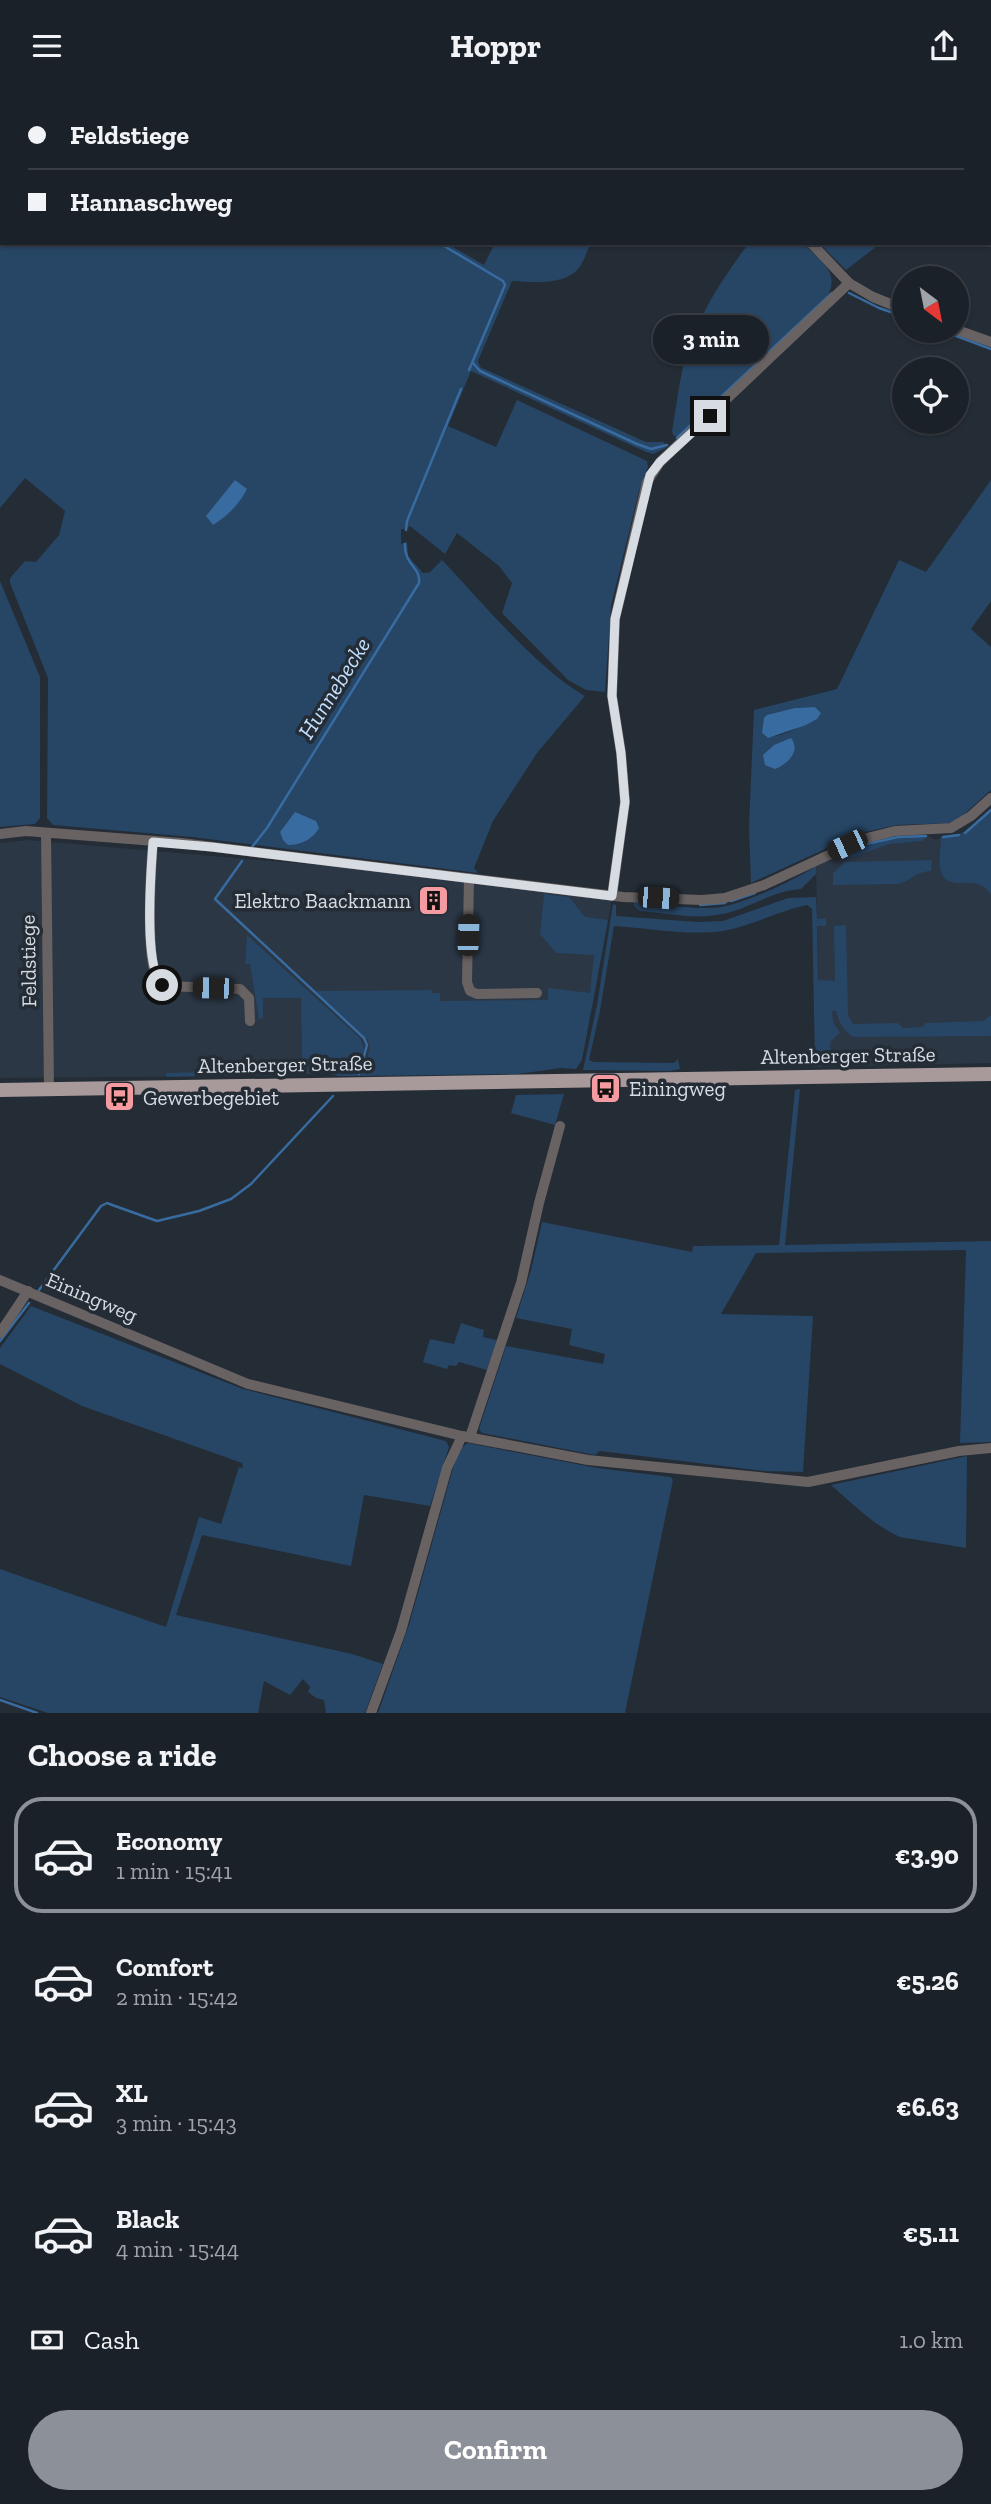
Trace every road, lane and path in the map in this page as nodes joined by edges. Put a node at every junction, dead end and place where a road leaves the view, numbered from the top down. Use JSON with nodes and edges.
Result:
{"nodes":[{"id":1,"x":813,"y":245,"type":"edge"},
{"id":2,"x":849,"y":283,"type":"junction"},
{"id":3,"x":892,"y":305,"type":"edge"},
{"id":4,"x":970,"y":335,"type":"edge"},
{"id":5,"x":991,"y":342,"type":"edge"},
{"id":6,"x":991,"y":798,"type":"edge"},
{"id":7,"x":46,"y":833,"type":"junction"},
{"id":8,"x":0,"y":834,"type":"edge"},
{"id":9,"x":153,"y":842,"type":"junction"},
{"id":10,"x":469,"y":878,"type":"junction"},
{"id":11,"x":612,"y":896,"type":"junction"},
{"id":12,"x":537,"y":993,"type":"dead end"},
{"id":13,"x":250,"y":1021,"type":"dead end"},
{"id":14,"x":991,"y":1074,"type":"edge"},
{"id":15,"x":49,"y":1089,"type":"junction"},
{"id":16,"x":0,"y":1090,"type":"edge"},
{"id":17,"x":560,"y":1126,"type":"dead end"},
{"id":18,"x":0,"y":1280,"type":"edge"},
{"id":19,"x":28,"y":1291,"type":"junction"},
{"id":20,"x":0,"y":1333,"type":"edge"},
{"id":21,"x":466,"y":1436,"type":"junction"},
{"id":22,"x":991,"y":1448,"type":"edge"},
{"id":23,"x":371,"y":1713,"type":"edge"}],
"edges":[{"from":1,"to":2,"type":"street"},
{"from":2,"to":3,"type":"street"},
{"from":2,"to":11,"type":"street"},
{"from":4,"to":5,"type":"street"},
{"from":6,"to":11,"type":"street"},
{"from":7,"to":8,"type":"street"},
{"from":7,"to":9,"type":"street"},
{"from":7,"to":15,"type":"street","name":"Feldstiege"},
{"from":9,"to":10,"type":"street"},
{"from":9,"to":13,"type":"street"},
{"from":10,"to":11,"type":"street"},
{"from":10,"to":12,"type":"street"},
{"from":14,"to":15,"type":"main road","name":"Altenberger Straße"},
{"from":15,"to":16,"type":"main road","name":"Altenberger Straße"},
{"from":17,"to":21,"type":"street"},
{"from":18,"to":19,"type":"street","name":"Einingweg"},
{"from":19,"to":20,"type":"street","name":"Einingweg"},
{"from":19,"to":21,"type":"street","name":"Einingweg"},
{"from":21,"to":22,"type":"street","name":"Einingweg"},
{"from":21,"to":23,"type":"street"}]}
